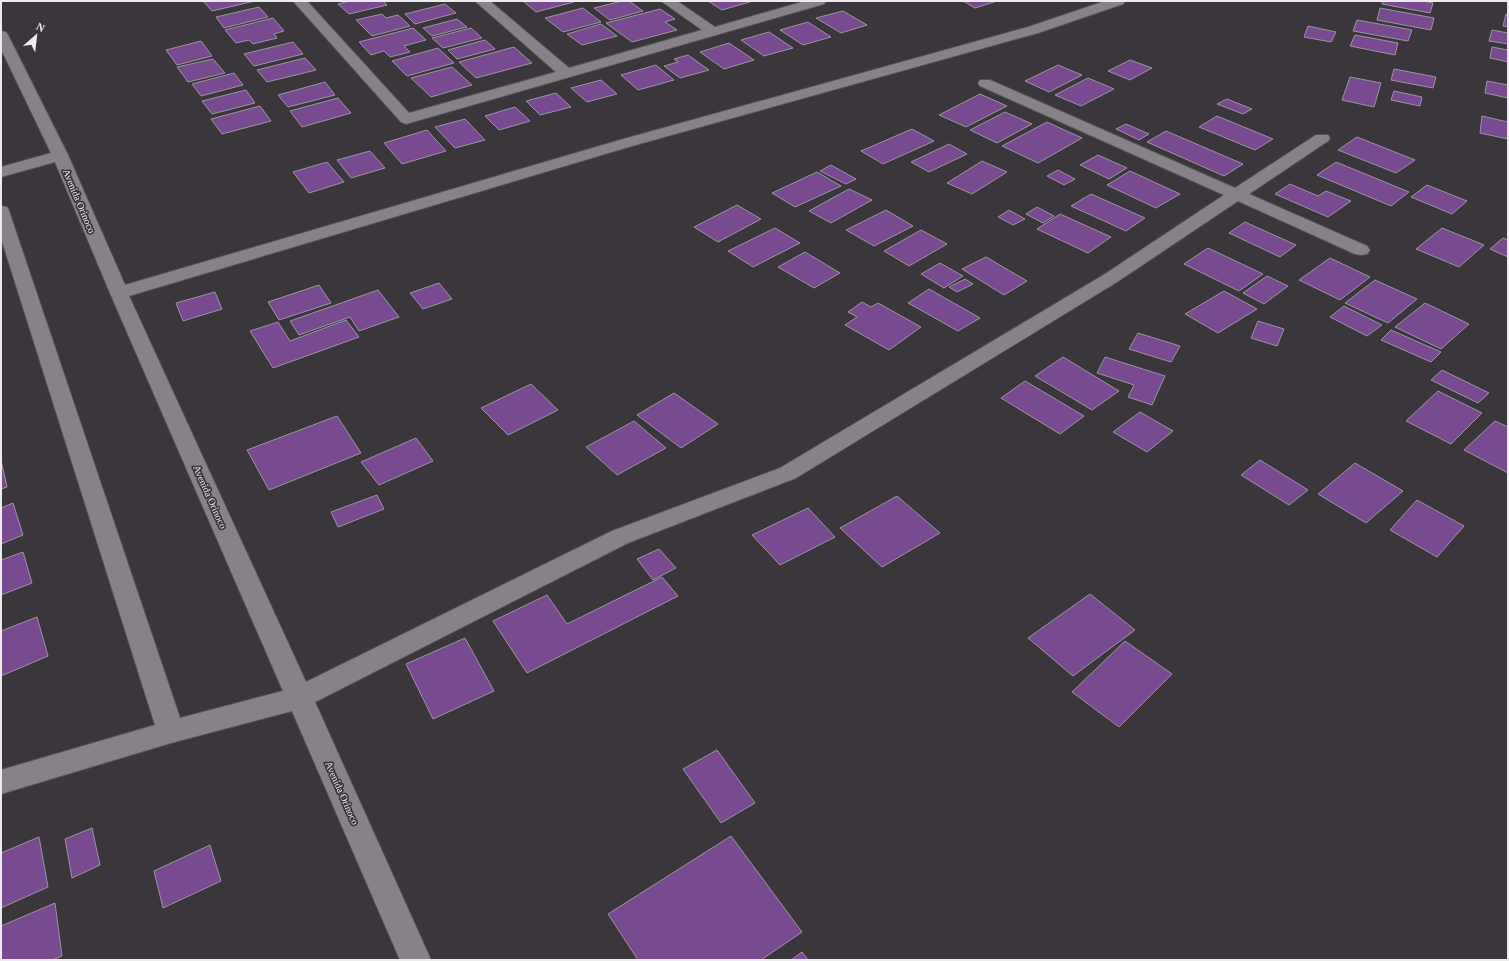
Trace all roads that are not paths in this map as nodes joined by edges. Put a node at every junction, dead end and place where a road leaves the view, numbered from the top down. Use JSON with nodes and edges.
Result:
{"nodes":[{"id":1,"x":300,"y":1,"type":"edge"},
{"id":2,"x":482,"y":1,"type":"edge"},
{"id":3,"x":668,"y":1,"type":"edge"},
{"id":4,"x":819,"y":1,"type":"edge"},
{"id":5,"x":1118,"y":1,"type":"edge"},
{"id":6,"x":712,"y":31,"type":"junction"},
{"id":7,"x":1,"y":35,"type":"edge"},
{"id":8,"x":566,"y":73,"type":"junction"},
{"id":9,"x":986,"y":83,"type":"dead end"},
{"id":10,"x":1322,"y":138,"type":"dead end"},
{"id":11,"x":60,"y":155,"type":"junction"},
{"id":12,"x":1,"y":172,"type":"edge"},
{"id":13,"x":1237,"y":195,"type":"junction"},
{"id":14,"x":1,"y":211,"type":"edge"},
{"id":15,"x":1362,"y":250,"type":"dead end"},
{"id":16,"x":119,"y":293,"type":"junction"},
{"id":17,"x":299,"y":698,"type":"junction"},
{"id":18,"x":171,"y":732,"type":"junction"},
{"id":19,"x":1,"y":782,"type":"edge"},
{"id":20,"x":416,"y":960,"type":"edge"}],
"edges":[{"from":1,"to":8,"type":"street"},
{"from":2,"to":8,"type":"street"},
{"from":3,"to":6,"type":"street"},
{"from":4,"to":6,"type":"street"},
{"from":5,"to":16,"type":"street"},
{"from":6,"to":8,"type":"street"},
{"from":7,"to":11,"type":"street","name":"Avenida Orinoco"},
{"from":9,"to":13,"type":"street"},
{"from":10,"to":13,"type":"street"},
{"from":11,"to":12,"type":"street"},
{"from":11,"to":16,"type":"street","name":"Avenida Orinoco"},
{"from":13,"to":15,"type":"street"},
{"from":13,"to":17,"type":"street"},
{"from":14,"to":18,"type":"street"},
{"from":16,"to":17,"type":"street","name":"Avenida Orinoco"},
{"from":17,"to":18,"type":"street"},
{"from":17,"to":20,"type":"street","name":"Avenida Orinoco"},
{"from":18,"to":19,"type":"street"}]}
